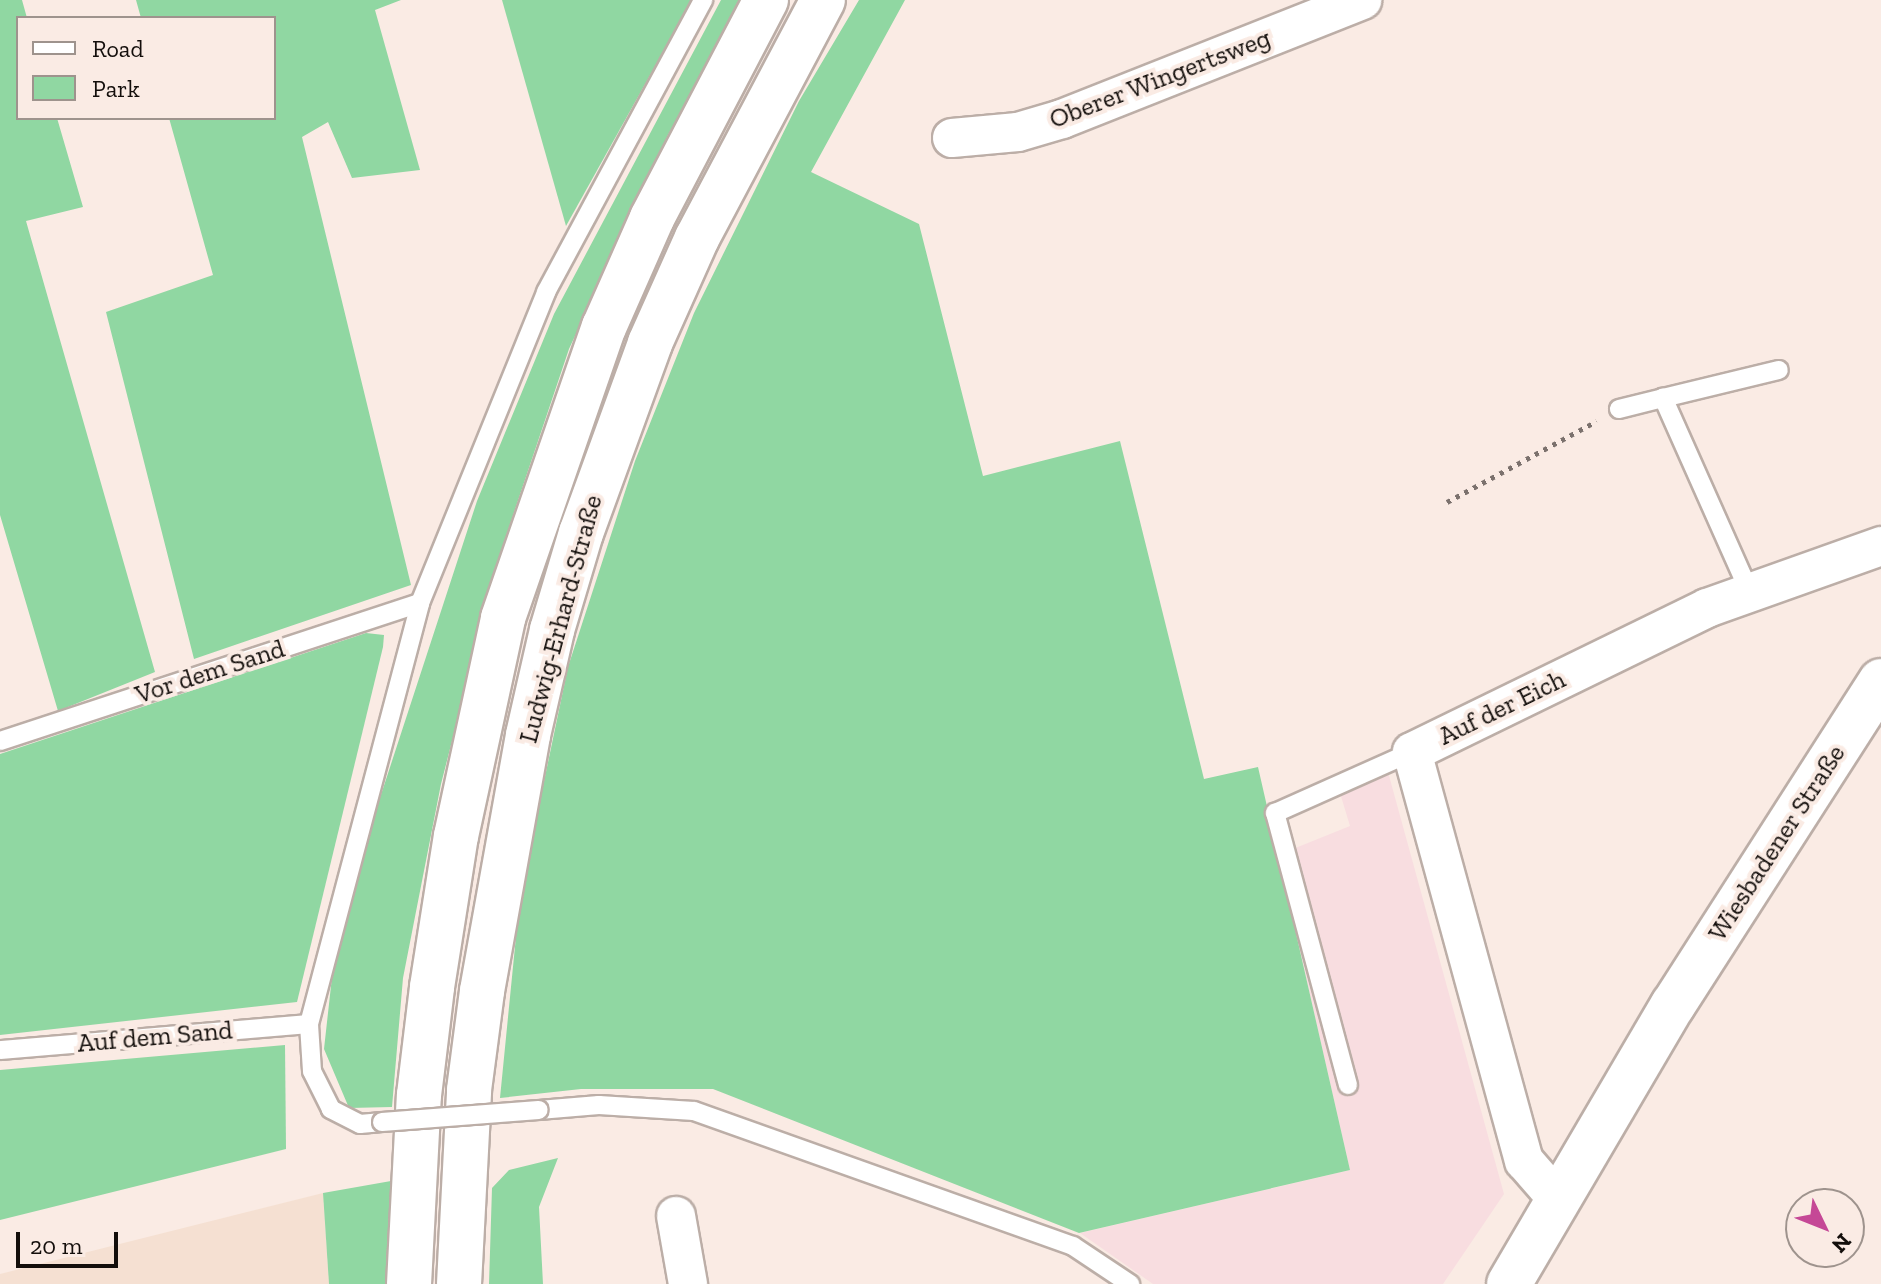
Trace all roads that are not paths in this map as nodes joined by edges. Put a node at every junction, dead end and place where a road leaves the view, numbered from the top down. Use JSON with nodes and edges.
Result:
{"nodes":[{"id":1,"x":703,"y":0,"type":"edge"},
{"id":2,"x":766,"y":0,"type":"edge"},
{"id":3,"x":823,"y":0,"type":"edge"},
{"id":4,"x":1362,"y":0,"type":"edge"},
{"id":5,"x":952,"y":138,"type":"dead end"},
{"id":6,"x":1779,"y":370,"type":"dead end"},
{"id":7,"x":1663,"y":398,"type":"junction"},
{"id":8,"x":1619,"y":409,"type":"road end"},
{"id":9,"x":1881,"y":546,"type":"edge"},
{"id":10,"x":1750,"y":593,"type":"junction"},
{"id":11,"x":420,"y":603,"type":"junction"},
{"id":12,"x":1881,"y":681,"type":"edge"},
{"id":13,"x":0,"y":741,"type":"edge"},
{"id":14,"x":1412,"y":752,"type":"junction"},
{"id":15,"x":1673,"y":1005,"type":"junction"},
{"id":16,"x":309,"y":1024,"type":"junction"},
{"id":17,"x":0,"y":1050,"type":"edge"},
{"id":18,"x":1348,"y":1085,"type":"dead end"},
{"id":19,"x":1546,"y":1186,"type":"junction"},
{"id":20,"x":676,"y":1216,"type":"dead end"},
{"id":21,"x":1502,"y":1280,"type":"edge"},
{"id":22,"x":409,"y":1284,"type":"edge"},
{"id":23,"x":459,"y":1284,"type":"edge"},
{"id":24,"x":688,"y":1284,"type":"edge"},
{"id":25,"x":1130,"y":1284,"type":"edge"}],
"edges":[{"from":1,"to":11,"type":"lane"},
{"from":2,"to":22,"type":"main road","name":"Ludwig-Erhard-Straße"},
{"from":3,"to":23,"type":"main road","name":"Ludwig-Erhard-Straße"},
{"from":4,"to":5,"type":"street","name":"Oberer Wingertsweg"},
{"from":6,"to":7,"type":"lane"},
{"from":7,"to":8,"type":"lane"},
{"from":7,"to":10,"type":"lane"},
{"from":9,"to":10,"type":"street","name":"Auf der Eich"},
{"from":10,"to":14,"type":"street","name":"Auf der Eich"},
{"from":11,"to":13,"type":"lane","name":"Vor dem Sand"},
{"from":11,"to":16,"type":"lane"},
{"from":12,"to":15,"type":"main road","name":"Wiesbadener Straße"},
{"from":14,"to":18,"type":"lane"},
{"from":14,"to":19,"type":"street","name":"Auf der Eich"},
{"from":15,"to":19,"type":"main road","name":"Wiesbadener Straße"},
{"from":15,"to":21,"type":"main road","name":"Wiesbadener Straße"},
{"from":16,"to":17,"type":"lane","name":"Auf dem Sand"},
{"from":16,"to":25,"type":"lane","bridge":true},
{"from":19,"to":21,"type":"main road","name":"Wiesbadener Straße"},
{"from":20,"to":24,"type":"street"}]}
